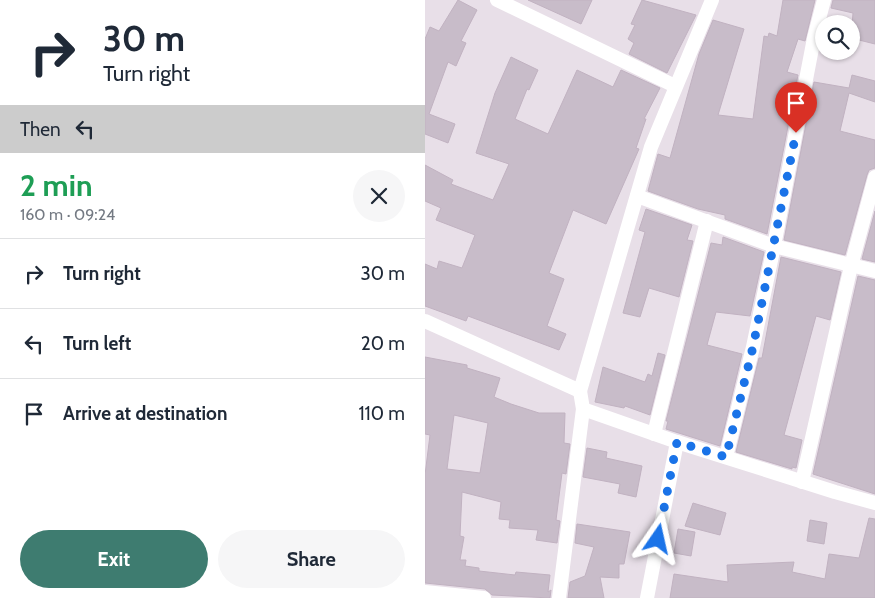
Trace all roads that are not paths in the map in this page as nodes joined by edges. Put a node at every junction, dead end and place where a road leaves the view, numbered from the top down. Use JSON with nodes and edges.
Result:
{"nodes":[{"id":1,"x":497,"y":0,"type":"edge"},
{"id":2,"x":712,"y":0,"type":"edge"},
{"id":3,"x":824,"y":0,"type":"edge"},
{"id":4,"x":675,"y":86,"type":"junction"},
{"id":5,"x":875,"y":177,"type":"edge"},
{"id":6,"x":637,"y":196,"type":"junction"},
{"id":7,"x":707,"y":222,"type":"junction"},
{"id":8,"x":774,"y":246,"type":"junction"},
{"id":9,"x":851,"y":266,"type":"junction"},
{"id":10,"x":875,"y":271,"type":"edge"},
{"id":11,"x":425,"y":321,"type":"edge"},
{"id":12,"x":580,"y":391,"type":"junction"},
{"id":13,"x":583,"y":409,"type":"junction"},
{"id":14,"x":654,"y":434,"type":"junction"},
{"id":15,"x":677,"y":442,"type":"junction"},
{"id":16,"x":726,"y":457,"type":"junction"},
{"id":17,"x":802,"y":482,"type":"junction"},
{"id":18,"x":875,"y":502,"type":"edge"},
{"id":19,"x":425,"y":592,"type":"edge"},
{"id":20,"x":483,"y":598,"type":"edge"},
{"id":21,"x":559,"y":598,"type":"edge"},
{"id":22,"x":647,"y":598,"type":"edge"}],
"edges":[{"from":1,"to":4,"type":"street"},
{"from":2,"to":4,"type":"street"},
{"from":3,"to":8,"type":"street"},
{"from":4,"to":6,"type":"street"},
{"from":5,"to":9,"type":"street"},
{"from":6,"to":7,"type":"street"},
{"from":6,"to":12,"type":"street"},
{"from":7,"to":8,"type":"street"},
{"from":7,"to":14,"type":"street"},
{"from":8,"to":9,"type":"street"},
{"from":8,"to":16,"type":"street"},
{"from":9,"to":10,"type":"street"},
{"from":9,"to":17,"type":"street"},
{"from":11,"to":12,"type":"street"},
{"from":12,"to":13,"type":"street"},
{"from":13,"to":14,"type":"street"},
{"from":13,"to":21,"type":"street"},
{"from":14,"to":15,"type":"street"},
{"from":15,"to":16,"type":"street"},
{"from":15,"to":22,"type":"street"},
{"from":16,"to":17,"type":"street"},
{"from":17,"to":18,"type":"street"},
{"from":19,"to":20,"type":"street"}]}
